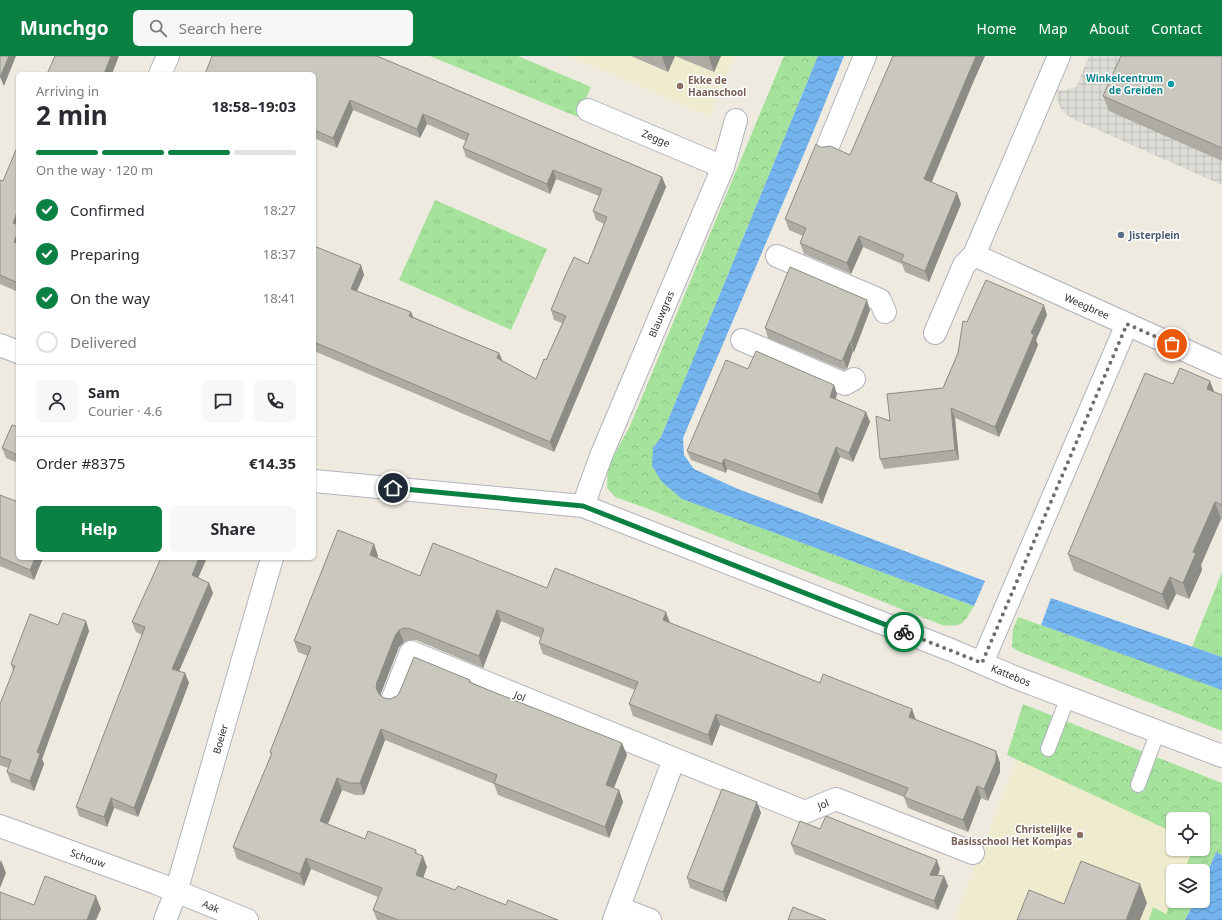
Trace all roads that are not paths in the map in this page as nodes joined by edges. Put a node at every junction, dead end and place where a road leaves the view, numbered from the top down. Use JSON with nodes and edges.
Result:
{"nodes":[{"id":1,"x":168,"y":56,"type":"edge"},
{"id":2,"x":865,"y":56,"type":"edge"},
{"id":3,"x":1059,"y":56,"type":"edge"},
{"id":4,"x":161,"y":72,"type":"edge"},
{"id":5,"x":588,"y":110,"type":"dead end"},
{"id":6,"x":736,"y":120,"type":"dead end"},
{"id":7,"x":828,"y":146,"type":"edge"},
{"id":8,"x":723,"y":167,"type":"junction"},
{"id":9,"x":974,"y":255,"type":"junction"},
{"id":10,"x":777,"y":256,"type":"dead end"},
{"id":11,"x":885,"y":312,"type":"dead end"},
{"id":12,"x":1127,"y":324,"type":"junction"},
{"id":13,"x":935,"y":333,"type":"dead end"},
{"id":14,"x":742,"y":340,"type":"dead end"},
{"id":15,"x":0,"y":344,"type":"edge"},
{"id":16,"x":16,"y":351,"type":"edge"},
{"id":17,"x":1222,"y":367,"type":"edge"},
{"id":18,"x":854,"y":379,"type":"dead end"},
{"id":19,"x":316,"y":481,"type":"edge"},
{"id":20,"x":583,"y":506,"type":"junction"},
{"id":21,"x":271,"y":560,"type":"edge"},
{"id":22,"x":982,"y":663,"type":"junction"},
{"id":23,"x":1068,"y":697,"type":"junction"},
{"id":24,"x":393,"y":698,"type":"edge"},
{"id":25,"x":1158,"y":731,"type":"junction"},
{"id":26,"x":1048,"y":749,"type":"dead end"},
{"id":27,"x":1222,"y":756,"type":"edge"},
{"id":28,"x":674,"y":759,"type":"junction"},
{"id":29,"x":1138,"y":785,"type":"dead end"},
{"id":30,"x":0,"y":826,"type":"edge"},
{"id":31,"x":973,"y":853,"type":"dead end"},
{"id":32,"x":176,"y":892,"type":"junction"},
{"id":33,"x":616,"y":914,"type":"edge"},
{"id":34,"x":165,"y":920,"type":"edge"},
{"id":35,"x":247,"y":920,"type":"edge"},
{"id":36,"x":650,"y":920,"type":"edge"}],
"edges":[{"from":1,"to":4,"type":"street"},
{"from":2,"to":7,"type":"street"},
{"from":3,"to":9,"type":"street"},
{"from":5,"to":8,"type":"street","name":"Zegge"},
{"from":6,"to":8,"type":"street","name":"Blauwgras"},
{"from":8,"to":20,"type":"street","name":"Blauwgras"},
{"from":9,"to":12,"type":"street","name":"Weegbree"},
{"from":9,"to":13,"type":"street"},
{"from":10,"to":11,"type":"street"},
{"from":12,"to":17,"type":"street","name":"Weegbree"},
{"from":12,"to":22,"type":"street"},
{"from":14,"to":18,"type":"street"},
{"from":15,"to":16,"type":"street"},
{"from":19,"to":20,"type":"street","name":"Kattebos"},
{"from":20,"to":22,"type":"street","name":"Kattebos"},
{"from":21,"to":32,"type":"street","name":"Boeier"},
{"from":22,"to":23,"type":"street","name":"Kattebos"},
{"from":23,"to":25,"type":"street","name":"Kattebos"},
{"from":23,"to":26,"type":"lane"},
{"from":24,"to":28,"type":"street","name":"Jol"},
{"from":25,"to":27,"type":"street","name":"Kattebos"},
{"from":25,"to":29,"type":"lane"},
{"from":28,"to":31,"type":"street","name":"Jol"},
{"from":28,"to":33,"type":"street"},
{"from":30,"to":32,"type":"street","name":"Schouw"},
{"from":32,"to":34,"type":"street","name":"Boeier"},
{"from":32,"to":35,"type":"street","name":"Aak"},
{"from":33,"to":36,"type":"street"}]}
